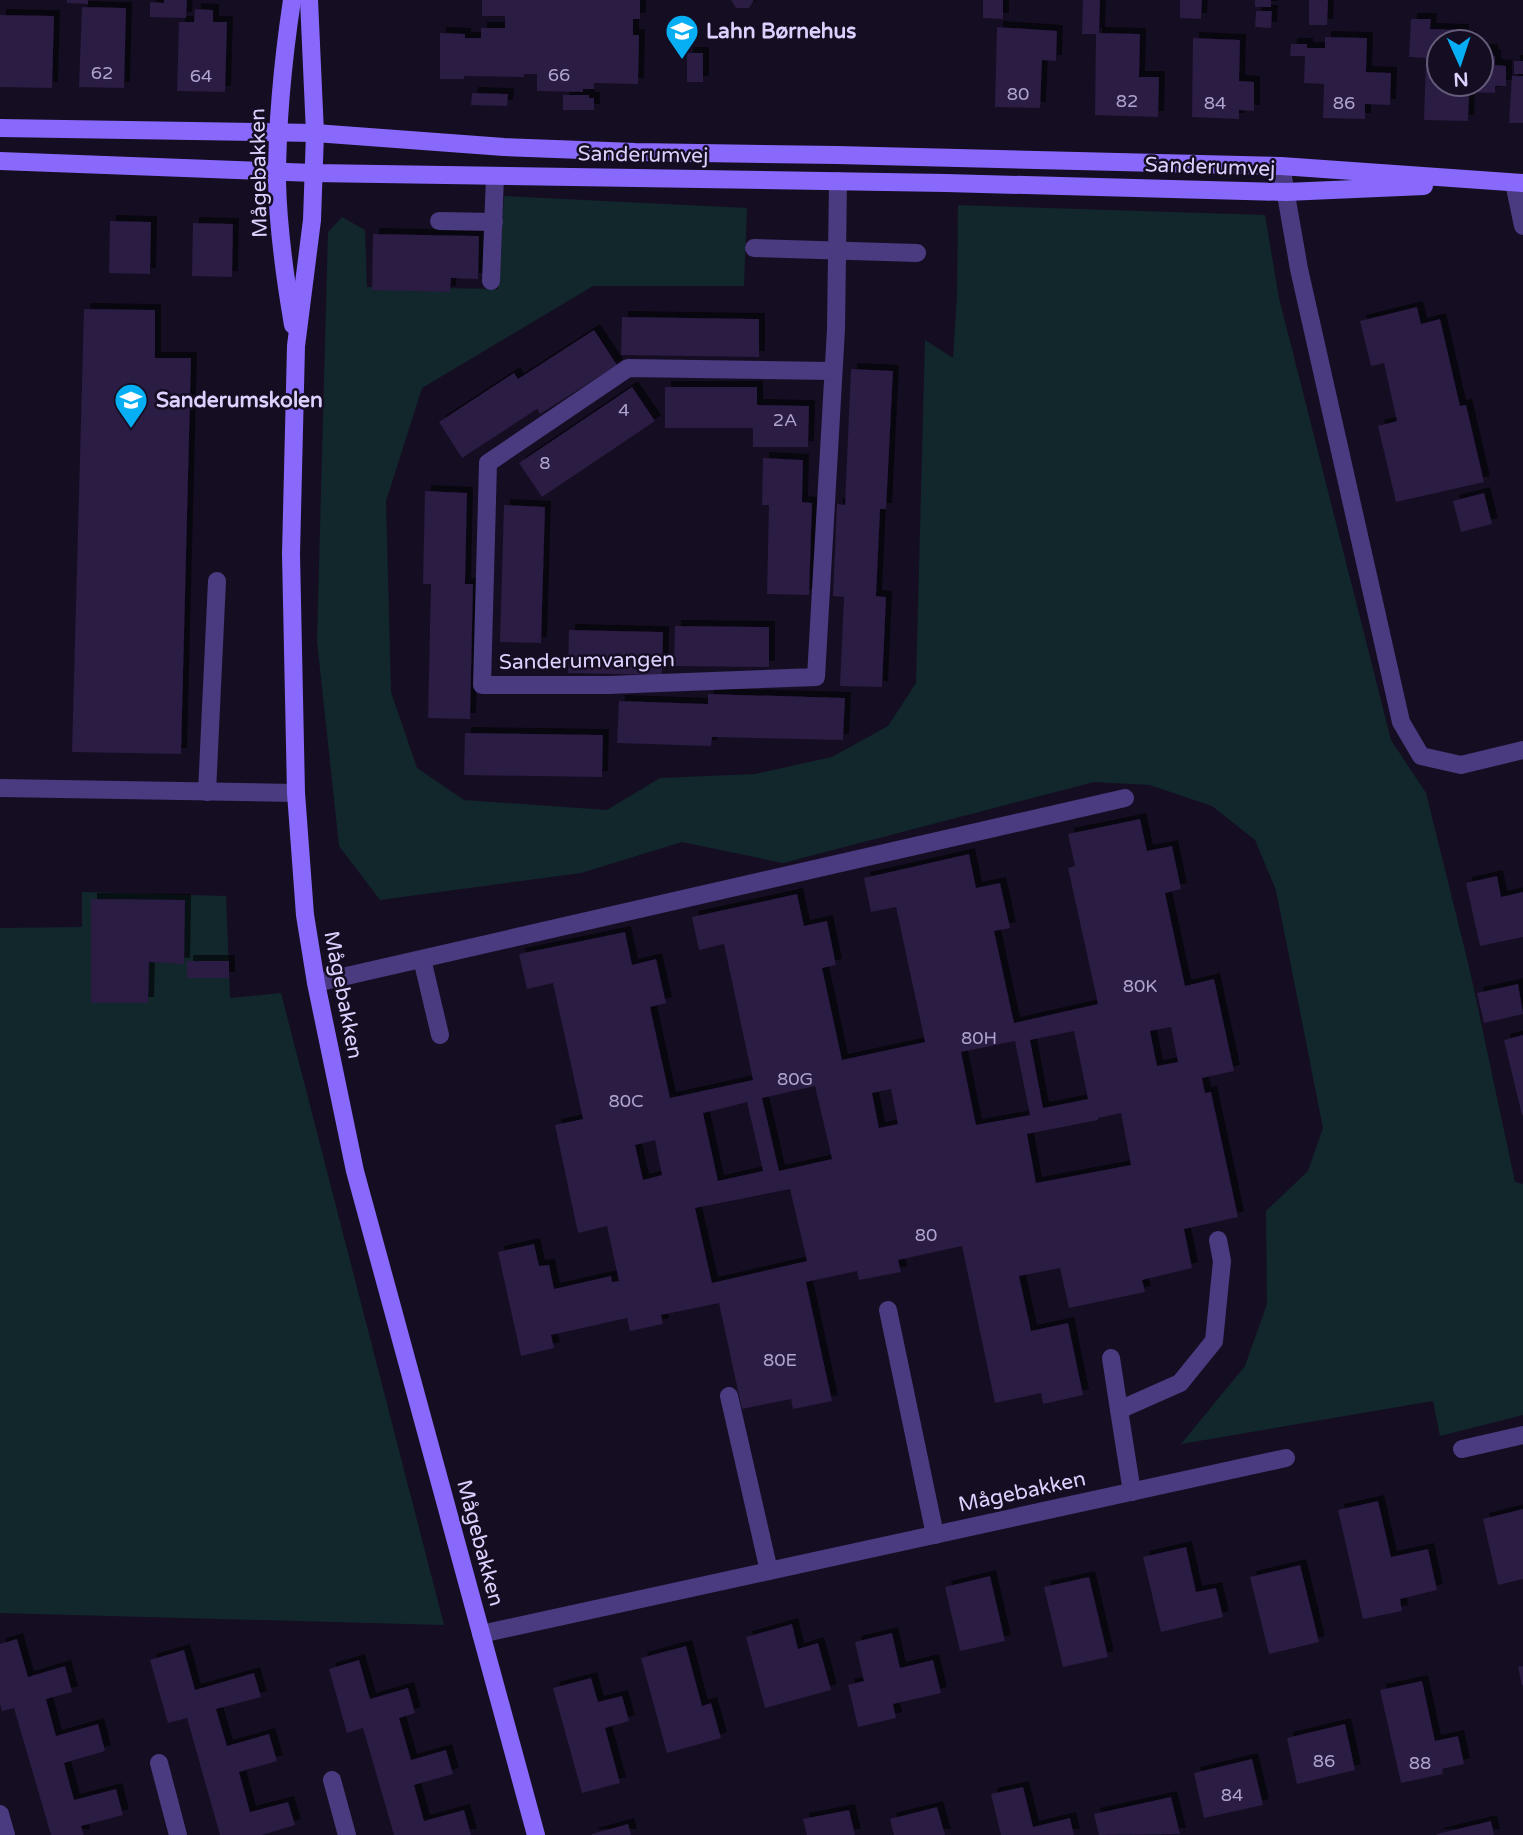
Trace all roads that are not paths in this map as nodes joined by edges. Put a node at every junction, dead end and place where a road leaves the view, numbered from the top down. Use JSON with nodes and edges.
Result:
{"nodes":[{"id":1,"x":292,"y":0,"type":"edge"},
{"id":2,"x":309,"y":0,"type":"edge"},
{"id":3,"x":0,"y":128,"type":"edge"},
{"id":4,"x":278,"y":133,"type":"junction"},
{"id":5,"x":315,"y":133,"type":"junction"},
{"id":6,"x":0,"y":161,"type":"edge"},
{"id":7,"x":1281,"y":166,"type":"junction"},
{"id":8,"x":278,"y":171,"type":"junction"},
{"id":9,"x":314,"y":173,"type":"junction"},
{"id":10,"x":495,"y":176,"type":"junction"},
{"id":11,"x":838,"y":181,"type":"junction"},
{"id":12,"x":1518,"y":183,"type":"edge"},
{"id":13,"x":1286,"y":192,"type":"junction"},
{"id":14,"x":439,"y":221,"type":"dead end"},
{"id":15,"x":494,"y":222,"type":"junction"},
{"id":16,"x":1523,"y":226,"type":"edge"},
{"id":17,"x":754,"y":248,"type":"dead end"},
{"id":18,"x":838,"y":250,"type":"junction"},
{"id":19,"x":917,"y":253,"type":"dead end"},
{"id":20,"x":491,"y":281,"type":"dead end"},
{"id":21,"x":296,"y":346,"type":"junction"},
{"id":22,"x":833,"y":371,"type":"junction"},
{"id":23,"x":216,"y":581,"type":"dead end"},
{"id":24,"x":1523,"y":750,"type":"edge"},
{"id":25,"x":0,"y":788,"type":"edge"},
{"id":26,"x":207,"y":792,"type":"junction"},
{"id":27,"x":296,"y":793,"type":"junction"},
{"id":28,"x":1125,"y":798,"type":"dead end"},
{"id":29,"x":422,"y":959,"type":"junction"},
{"id":30,"x":316,"y":983,"type":"junction"},
{"id":31,"x":440,"y":1035,"type":"dead end"},
{"id":32,"x":1218,"y":1240,"type":"dead end"},
{"id":33,"x":887,"y":1310,"type":"dead end"},
{"id":34,"x":1111,"y":1358,"type":"dead end"},
{"id":35,"x":729,"y":1396,"type":"dead end"},
{"id":36,"x":1119,"y":1410,"type":"junction"},
{"id":37,"x":1523,"y":1435,"type":"edge"},
{"id":38,"x":1462,"y":1450,"type":"dead end"},
{"id":39,"x":1286,"y":1458,"type":"dead end"},
{"id":40,"x":1132,"y":1492,"type":"junction"},
{"id":41,"x":935,"y":1535,"type":"junction"},
{"id":42,"x":769,"y":1571,"type":"junction"},
{"id":43,"x":481,"y":1634,"type":"junction"},
{"id":44,"x":159,"y":1763,"type":"dead end"},
{"id":45,"x":332,"y":1780,"type":"dead end"},
{"id":46,"x":0,"y":1814,"type":"edge"},
{"id":47,"x":6,"y":1835,"type":"edge"},
{"id":48,"x":178,"y":1835,"type":"edge"},
{"id":49,"x":347,"y":1835,"type":"edge"},
{"id":50,"x":536,"y":1835,"type":"edge"}],
"edges":[{"from":1,"to":4,"type":"street","name":"Mågebakken"},
{"from":2,"to":5,"type":"street","name":"Mågebakken"},
{"from":3,"to":4,"type":"street","name":"Sanderumvej"},
{"from":4,"to":5,"type":"street","name":"Sanderumvej"},
{"from":4,"to":8,"type":"street","name":"Mågebakken"},
{"from":5,"to":7,"type":"street","name":"Sanderumvej"},
{"from":5,"to":9,"type":"street","name":"Mågebakken"},
{"from":6,"to":8,"type":"street","name":"Sanderumvej"},
{"from":7,"to":12,"type":"street","name":"Sanderumvej"},
{"from":7,"to":13,"type":"street","name":"Sanderumvej"},
{"from":8,"to":9,"type":"street","name":"Sanderumvej"},
{"from":8,"to":21,"type":"street","name":"Mågebakken"},
{"from":9,"to":10,"type":"street","name":"Sanderumvej"},
{"from":9,"to":21,"type":"street","name":"Mågebakken"},
{"from":10,"to":11,"type":"street","name":"Sanderumvej"},
{"from":10,"to":15,"type":"street"},
{"from":11,"to":13,"type":"street","name":"Sanderumvej"},
{"from":11,"to":18,"type":"street","name":"Sanderumvangen"},
{"from":12,"to":13,"type":"street","name":"Sanderumvej"},
{"from":12,"to":16,"type":"street"},
{"from":13,"to":24,"type":"street","name":"Sanderumvej"},
{"from":14,"to":15,"type":"street"},
{"from":15,"to":20,"type":"street"},
{"from":17,"to":18,"type":"street"},
{"from":18,"to":19,"type":"street"},
{"from":18,"to":22,"type":"street","name":"Sanderumvangen"},
{"from":21,"to":27,"type":"street","name":"Mågebakken"},
{"from":22,"to":22,"type":"street","name":"Sanderumvangen"},
{"from":23,"to":26,"type":"street"},
{"from":25,"to":26,"type":"street"},
{"from":26,"to":27,"type":"street"},
{"from":27,"to":30,"type":"street","name":"Mågebakken"},
{"from":28,"to":29,"type":"street"},
{"from":29,"to":30,"type":"street"},
{"from":29,"to":31,"type":"street"},
{"from":30,"to":43,"type":"street","name":"Mågebakken"},
{"from":32,"to":36,"type":"street"},
{"from":33,"to":41,"type":"street"},
{"from":34,"to":36,"type":"street"},
{"from":35,"to":42,"type":"street"},
{"from":36,"to":40,"type":"street"},
{"from":37,"to":38,"type":"street"},
{"from":39,"to":40,"type":"street","name":"Mågebakken"},
{"from":40,"to":41,"type":"street","name":"Mågebakken"},
{"from":41,"to":42,"type":"street","name":"Mågebakken"},
{"from":42,"to":43,"type":"street","name":"Mågebakken"},
{"from":43,"to":50,"type":"street","name":"Mågebakken"},
{"from":44,"to":48,"type":"street"},
{"from":45,"to":49,"type":"street"},
{"from":46,"to":47,"type":"street"}]}
